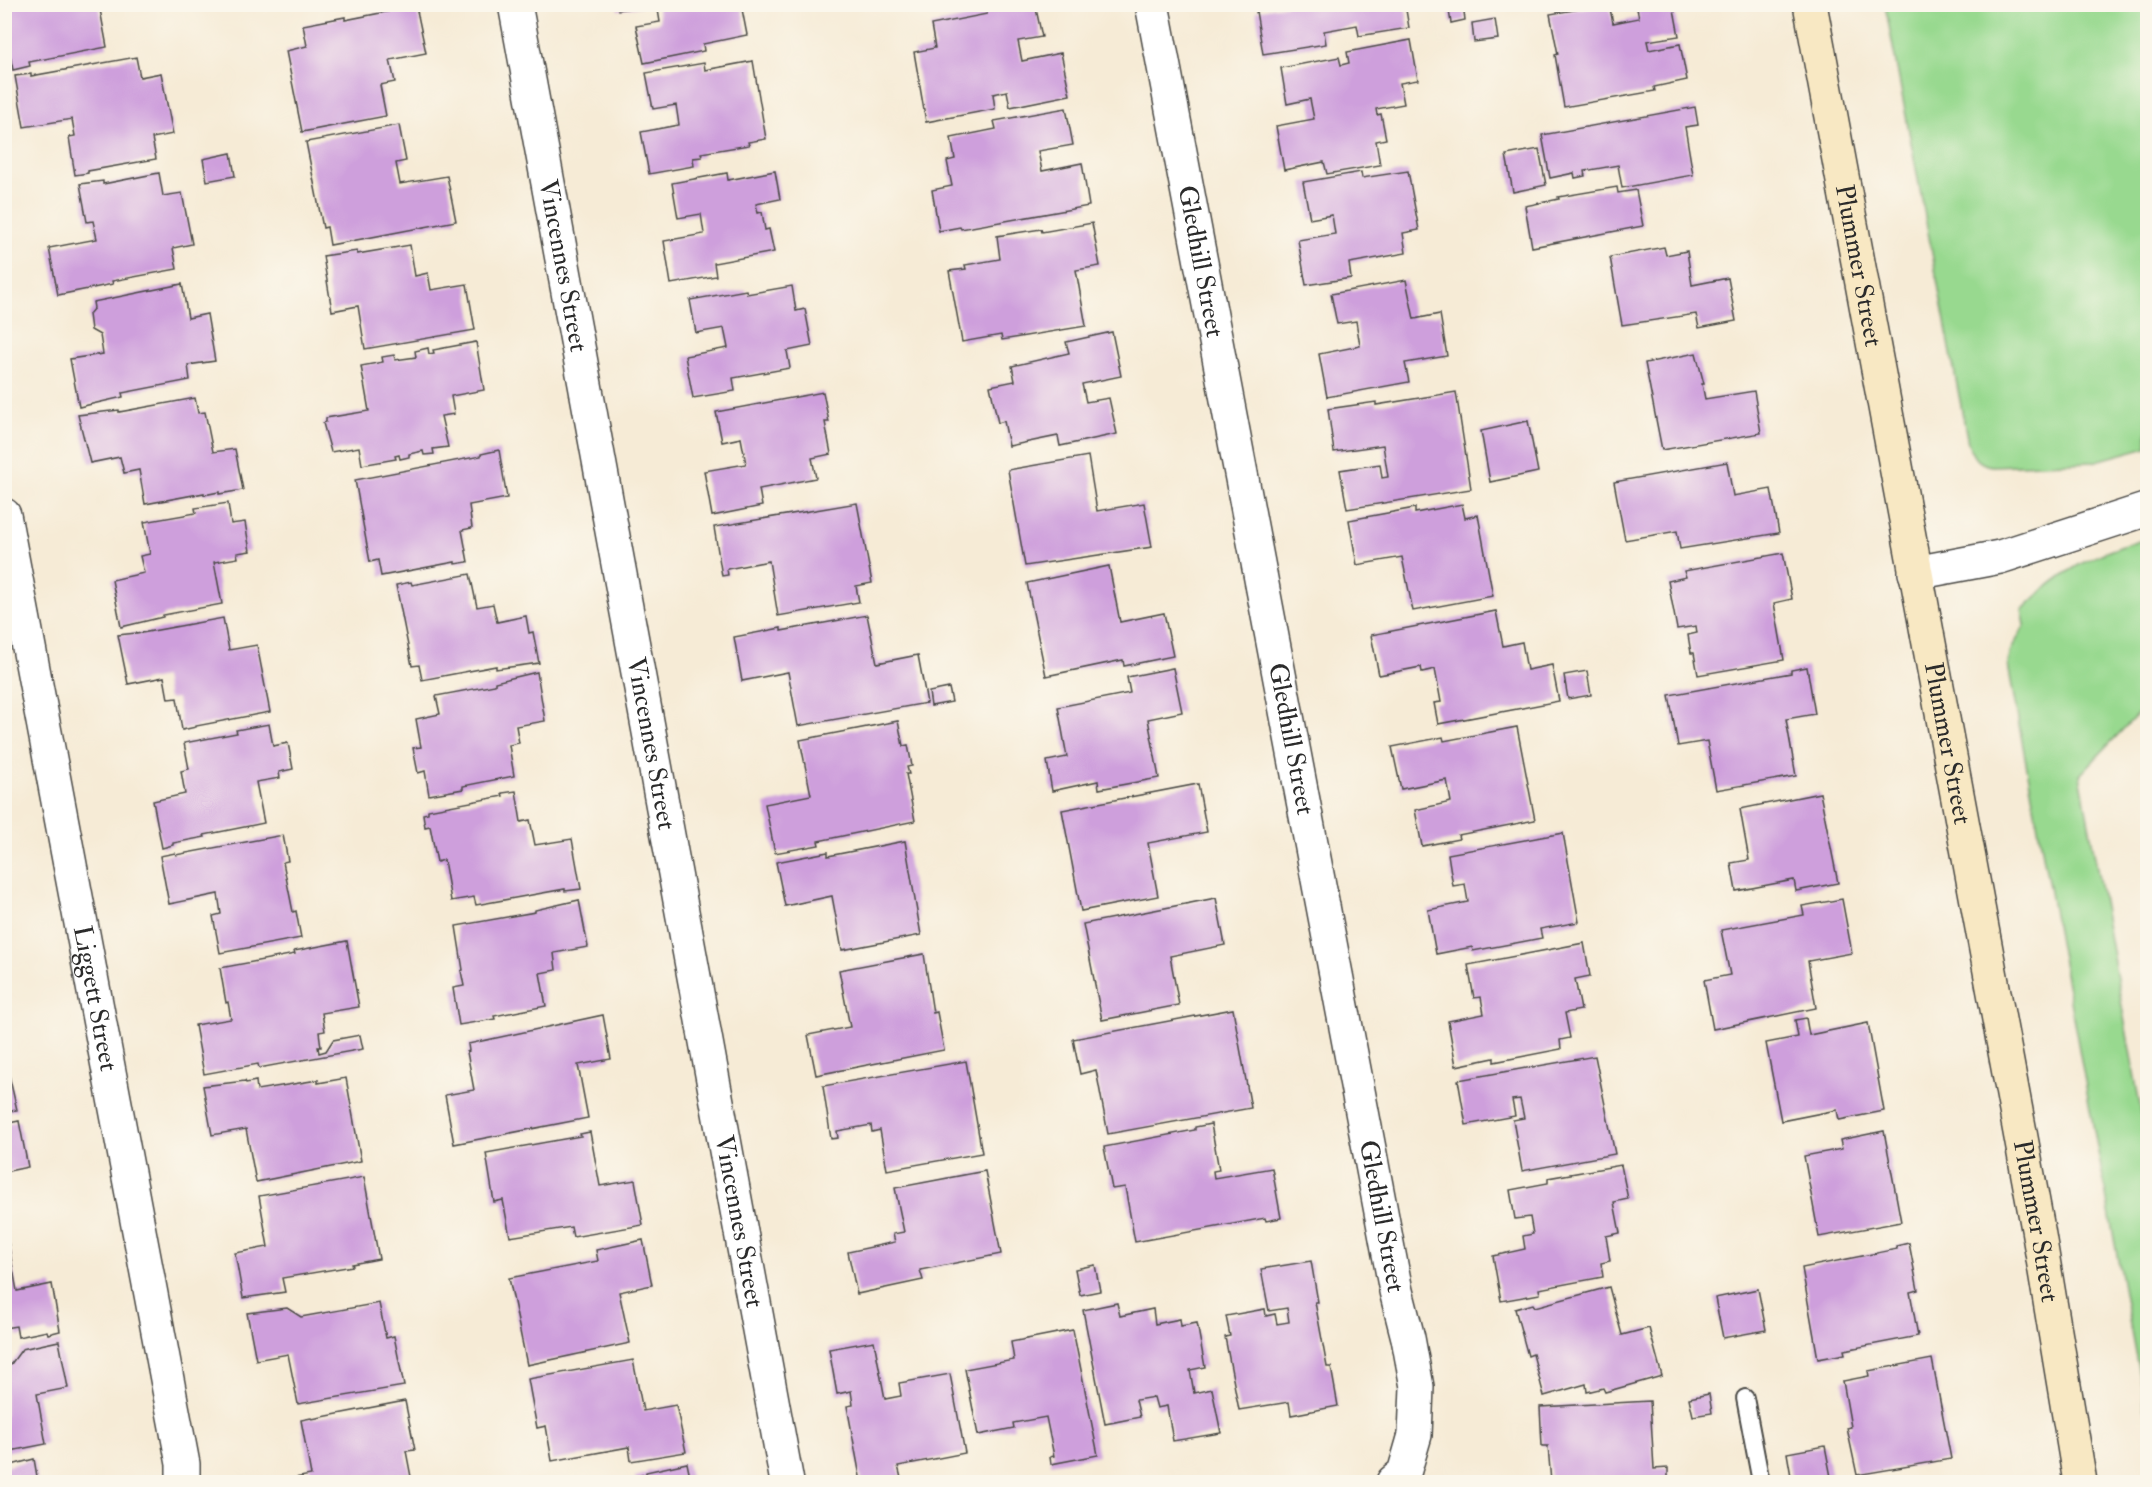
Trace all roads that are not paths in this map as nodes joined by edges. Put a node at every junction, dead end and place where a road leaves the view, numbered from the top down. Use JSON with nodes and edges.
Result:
{"nodes":[{"id":1,"x":515,"y":4,"type":"edge"},
{"id":2,"x":1152,"y":4,"type":"edge"},
{"id":3,"x":1810,"y":4,"type":"edge"},
{"id":4,"x":2148,"y":509,"type":"edge"},
{"id":5,"x":4,"y":515,"type":"edge"},
{"id":6,"x":1915,"y":573,"type":"junction"},
{"id":7,"x":1745,"y":1398,"type":"dead end"},
{"id":8,"x":1399,"y":1478,"type":"edge"},
{"id":9,"x":183,"y":1482,"type":"edge"},
{"id":10,"x":787,"y":1482,"type":"edge"},
{"id":11,"x":1761,"y":1482,"type":"edge"},
{"id":12,"x":2080,"y":1482,"type":"edge"}],
"edges":[{"from":1,"to":10,"type":"street","name":"Vincennes Street"},
{"from":2,"to":8,"type":"street","name":"Gledhill Street"},
{"from":3,"to":6,"type":"main road","name":"Plummer Street"},
{"from":4,"to":6,"type":"street"},
{"from":5,"to":9,"type":"street","name":"Liggett Street"},
{"from":6,"to":12,"type":"main road","name":"Plummer Street"},
{"from":7,"to":11,"type":"lane"}]}
